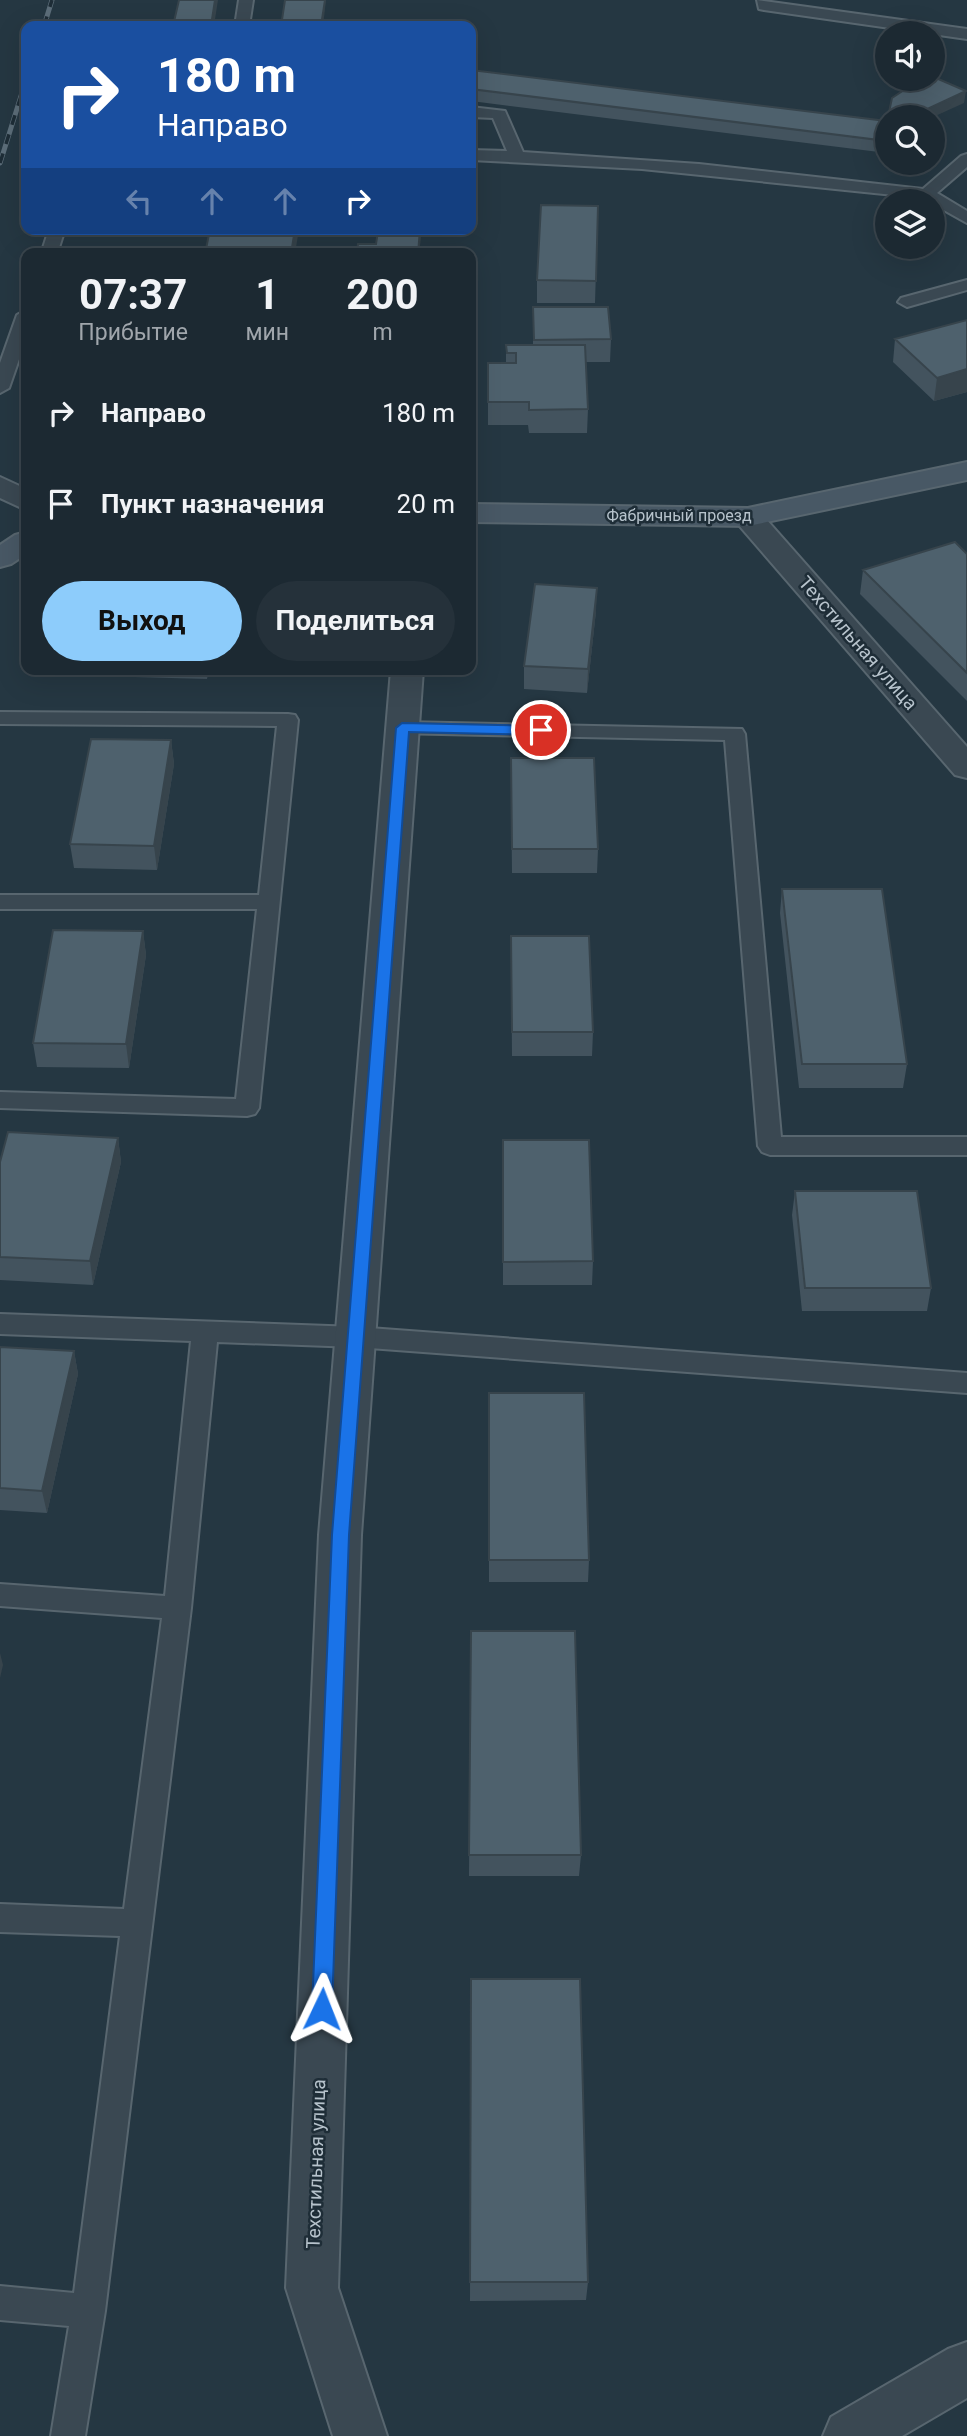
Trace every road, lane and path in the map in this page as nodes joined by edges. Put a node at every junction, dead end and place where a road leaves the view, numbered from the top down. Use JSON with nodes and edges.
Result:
{"nodes":[{"id":1,"x":246,"y":0,"type":"edge"},
{"id":2,"x":764,"y":0,"type":"edge"},
{"id":3,"x":243,"y":21,"type":"edge"},
{"id":4,"x":967,"y":34,"type":"edge"},
{"id":5,"x":476,"y":112,"type":"edge"},
{"id":6,"x":476,"y":155,"type":"edge"},
{"id":7,"x":517,"y":156,"type":"junction"},
{"id":8,"x":967,"y":159,"type":"edge"},
{"id":9,"x":878,"y":189,"type":"edge"},
{"id":10,"x":933,"y":189,"type":"edge"},
{"id":11,"x":945,"y":205,"type":"edge"},
{"id":12,"x":967,"y":218,"type":"edge"},
{"id":13,"x":967,"y":285,"type":"edge"},
{"id":14,"x":907,"y":302,"type":"dead end"},
{"id":15,"x":21,"y":329,"type":"edge"},
{"id":16,"x":0,"y":388,"type":"edge"},
{"id":17,"x":967,"y":471,"type":"edge"},
{"id":18,"x":0,"y":486,"type":"edge"},
{"id":19,"x":21,"y":498,"type":"edge"},
{"id":20,"x":476,"y":513,"type":"edge"},
{"id":21,"x":748,"y":517,"type":"junction"},
{"id":22,"x":21,"y":544,"type":"edge"},
{"id":23,"x":0,"y":558,"type":"edge"},
{"id":24,"x":407,"y":675,"type":"edge"},
{"id":25,"x":0,"y":718,"type":"edge"},
{"id":26,"x":402,"y":728,"type":"junction"},
{"id":27,"x":967,"y":768,"type":"edge"},
{"id":28,"x":0,"y":902,"type":"edge"},
{"id":29,"x":268,"y":902,"type":"junction"},
{"id":30,"x":0,"y":1100,"type":"edge"},
{"id":31,"x":967,"y":1146,"type":"edge"},
{"id":32,"x":0,"y":1324,"type":"edge"},
{"id":33,"x":205,"y":1332,"type":"junction"},
{"id":34,"x":356,"y":1337,"type":"junction"},
{"id":35,"x":967,"y":1382,"type":"edge"},
{"id":36,"x":0,"y":1595,"type":"edge"},
{"id":37,"x":177,"y":1608,"type":"junction"},
{"id":38,"x":0,"y":1918,"type":"edge"},
{"id":39,"x":136,"y":1923,"type":"junction"},
{"id":40,"x":0,"y":2303,"type":"edge"},
{"id":41,"x":88,"y":2311,"type":"junction"},
{"id":42,"x":967,"y":2368,"type":"edge"},
{"id":43,"x":68,"y":2436,"type":"edge"},
{"id":44,"x":359,"y":2436,"type":"edge"},
{"id":45,"x":850,"y":2436,"type":"edge"}],
"edges":[{"from":1,"to":3,"type":"lane"},
{"from":2,"to":4,"type":"lane"},
{"from":5,"to":7,"type":"lane"},
{"from":6,"to":7,"type":"lane"},
{"from":7,"to":9,"type":"lane"},
{"from":8,"to":10,"type":"lane"},
{"from":11,"to":12,"type":"lane"},
{"from":13,"to":14,"type":"lane"},
{"from":15,"to":16,"type":"lane"},
{"from":17,"to":21,"type":"street","name":"Фабричный проезд"},
{"from":18,"to":19,"type":"street"},
{"from":20,"to":21,"type":"street","name":"Фабричный проезд"},
{"from":21,"to":27,"type":"street","name":"Техстильная улица"},
{"from":22,"to":23,"type":"street"},
{"from":24,"to":26,"type":"street","name":"Техстильная улица"},
{"from":25,"to":29,"type":"lane"},
{"from":26,"to":31,"type":"lane"},
{"from":26,"to":34,"type":"street","name":"Техстильная улица"},
{"from":28,"to":29,"type":"lane"},
{"from":29,"to":30,"type":"lane"},
{"from":32,"to":33,"type":"lane"},
{"from":33,"to":34,"type":"lane"},
{"from":33,"to":37,"type":"lane"},
{"from":34,"to":35,"type":"lane"},
{"from":34,"to":44,"type":"street","name":"Техстильная улица"},
{"from":36,"to":37,"type":"lane"},
{"from":37,"to":39,"type":"lane"},
{"from":38,"to":39,"type":"lane"},
{"from":39,"to":41,"type":"lane"},
{"from":40,"to":41,"type":"lane"},
{"from":41,"to":43,"type":"lane"},
{"from":42,"to":45,"type":"street"}]}
